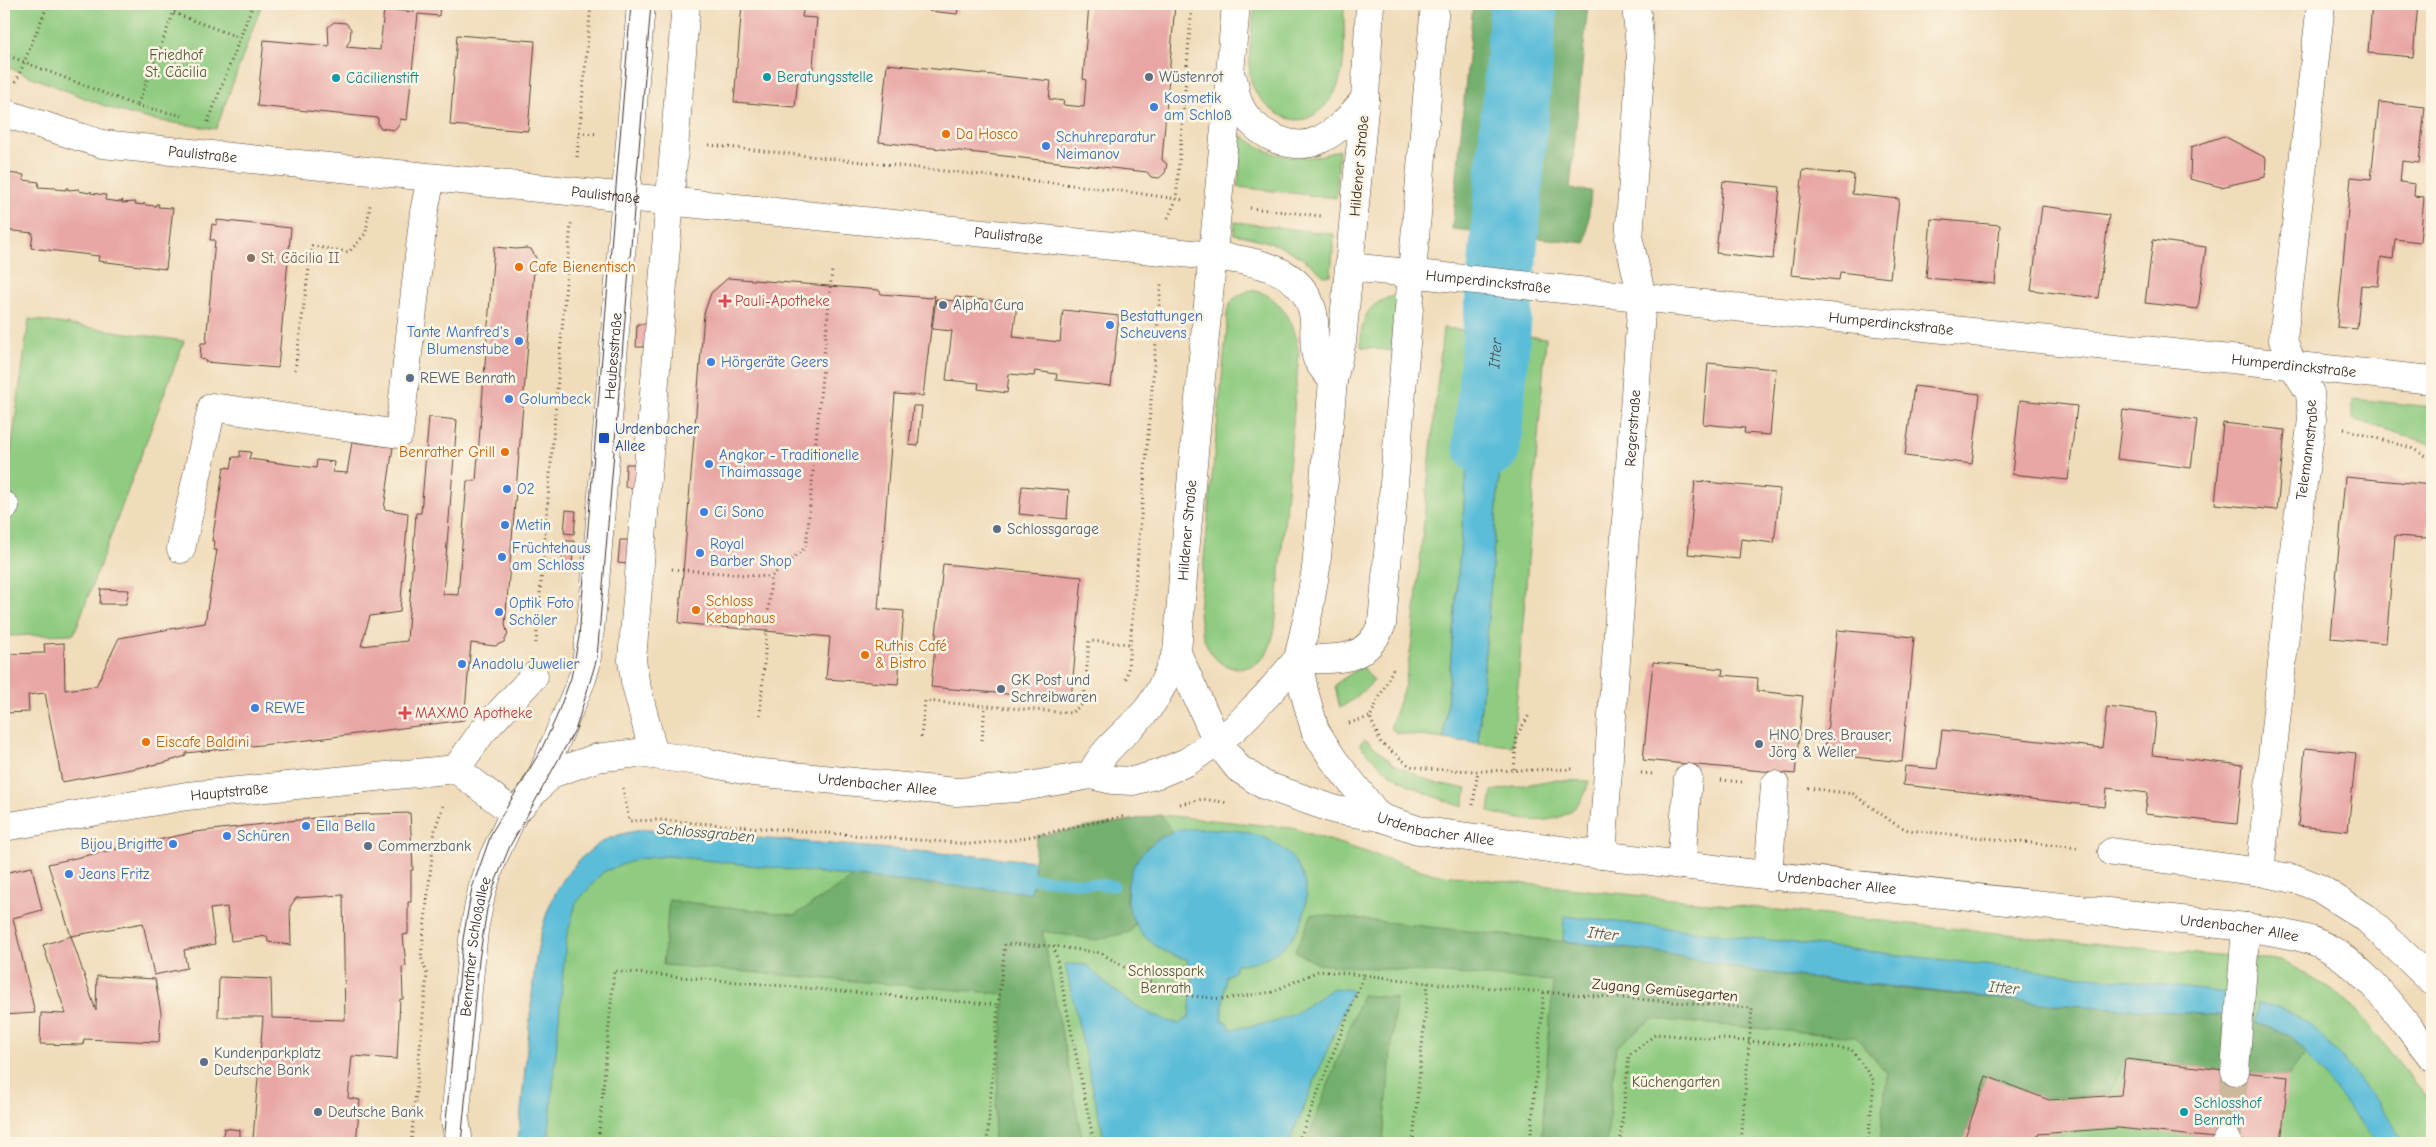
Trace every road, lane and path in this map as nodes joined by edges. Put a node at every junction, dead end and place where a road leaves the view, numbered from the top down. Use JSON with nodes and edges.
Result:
{"nodes":[{"id":1,"x":48,"y":4,"type":"edge"},
{"id":2,"x":177,"y":4,"type":"edge"},
{"id":3,"x":252,"y":4,"type":"edge"},
{"id":4,"x":591,"y":4,"type":"edge"},
{"id":5,"x":641,"y":4,"type":"edge"},
{"id":6,"x":686,"y":4,"type":"edge"},
{"id":7,"x":1192,"y":4,"type":"edge"},
{"id":8,"x":1236,"y":4,"type":"edge"},
{"id":9,"x":1370,"y":4,"type":"edge"},
{"id":10,"x":1435,"y":4,"type":"edge"},
{"id":11,"x":1636,"y":4,"type":"edge"},
{"id":12,"x":2321,"y":4,"type":"edge"},
{"id":13,"x":174,"y":13,"type":"junction"},
{"id":14,"x":240,"y":38,"type":"junction"},
{"id":15,"x":4,"y":54,"type":"edge"},
{"id":16,"x":24,"y":62,"type":"junction"},
{"id":17,"x":1231,"y":68,"type":"junction"},
{"id":18,"x":19,"y":72,"type":"dead end"},
{"id":19,"x":1365,"y":99,"type":"junction"},
{"id":20,"x":137,"y":106,"type":"junction"},
{"id":21,"x":4,"y":113,"type":"edge"},
{"id":22,"x":191,"y":118,"type":"dead end"},
{"id":23,"x":200,"y":120,"type":"dead end"},
{"id":24,"x":673,"y":141,"type":"junction"},
{"id":25,"x":374,"y":172,"type":"junction"},
{"id":26,"x":431,"y":178,"type":"junction"},
{"id":27,"x":573,"y":192,"type":"junction"},
{"id":28,"x":625,"y":197,"type":"junction"},
{"id":29,"x":1176,"y":200,"type":"junction"},
{"id":30,"x":669,"y":201,"type":"junction"},
{"id":31,"x":1247,"y":207,"type":"dead end"},
{"id":32,"x":1325,"y":216,"type":"dead end"},
{"id":33,"x":1167,"y":220,"type":"dead end"},
{"id":34,"x":1212,"y":256,"type":"junction"},
{"id":35,"x":1350,"y":267,"type":"junction"},
{"id":36,"x":832,"y":270,"type":"dead end"},
{"id":37,"x":1422,"y":274,"type":"junction"},
{"id":38,"x":1161,"y":282,"type":"dead end"},
{"id":39,"x":1642,"y":298,"type":"junction"},
{"id":40,"x":2292,"y":364,"type":"junction"},
{"id":41,"x":295,"y":370,"type":"dead end"},
{"id":42,"x":2432,"y":380,"type":"edge"},
{"id":43,"x":1333,"y":381,"type":"junction"},
{"id":44,"x":2312,"y":420,"type":"junction"},
{"id":45,"x":2432,"y":459,"type":"edge"},
{"id":46,"x":181,"y":549,"type":"dead end"},
{"id":47,"x":670,"y":568,"type":"dead end"},
{"id":48,"x":771,"y":577,"type":"junction"},
{"id":49,"x":1130,"y":644,"type":"junction"},
{"id":50,"x":1177,"y":653,"type":"junction"},
{"id":51,"x":1298,"y":659,"type":"junction"},
{"id":52,"x":534,"y":676,"type":"joint"},
{"id":53,"x":1124,"y":682,"type":"dead end"},
{"id":54,"x":985,"y":706,"type":"junction"},
{"id":55,"x":760,"y":715,"type":"dead end"},
{"id":56,"x":1529,"y":715,"type":"dead end"},
{"id":57,"x":1345,"y":724,"type":"dead end"},
{"id":58,"x":921,"y":737,"type":"dead end"},
{"id":59,"x":982,"y":740,"type":"dead end"},
{"id":60,"x":1217,"y":741,"type":"junction"},
{"id":61,"x":654,"y":755,"type":"junction"},
{"id":62,"x":1514,"y":769,"type":"junction"},
{"id":63,"x":1581,"y":769,"type":"dead end"},
{"id":64,"x":456,"y":770,"type":"junction"},
{"id":65,"x":1478,"y":771,"type":"junction"},
{"id":66,"x":1639,"y":773,"type":"dead end"},
{"id":67,"x":1091,"y":775,"type":"junction"},
{"id":68,"x":1688,"y":778,"type":"junction"},
{"id":69,"x":1775,"y":784,"type":"junction"},
{"id":70,"x":536,"y":789,"type":"junction"},
{"id":71,"x":626,"y":802,"type":"dead end"},
{"id":72,"x":1472,"y":809,"type":"dead end"},
{"id":73,"x":514,"y":813,"type":"junction"},
{"id":74,"x":1379,"y":817,"type":"junction"},
{"id":75,"x":629,"y":821,"type":"dead end"},
{"id":76,"x":4,"y":827,"type":"edge"},
{"id":77,"x":2112,"y":852,"type":"joint"},
{"id":78,"x":1602,"y":855,"type":"junction"},
{"id":79,"x":1681,"y":865,"type":"junction"},
{"id":80,"x":2260,"y":872,"type":"junction"},
{"id":81,"x":1768,"y":876,"type":"junction"},
{"id":82,"x":2246,"y":926,"type":"junction"},
{"id":83,"x":1054,"y":946,"type":"junction"},
{"id":84,"x":1364,"y":975,"type":"junction"},
{"id":85,"x":2432,"y":981,"type":"edge"},
{"id":86,"x":1428,"y":983,"type":"junction"},
{"id":87,"x":1544,"y":991,"type":"junction"},
{"id":88,"x":998,"y":1005,"type":"junction"},
{"id":89,"x":1750,"y":1041,"type":"junction"},
{"id":90,"x":2432,"y":1057,"type":"edge"},
{"id":91,"x":2235,"y":1071,"type":"tunnel mouth"},
{"id":92,"x":452,"y":1135,"type":"edge"},
{"id":93,"x":411,"y":1143,"type":"edge"},
{"id":94,"x":598,"y":1143,"type":"edge"},
{"id":95,"x":987,"y":1143,"type":"edge"},
{"id":96,"x":1094,"y":1143,"type":"edge"},
{"id":97,"x":1298,"y":1143,"type":"edge"},
{"id":98,"x":1413,"y":1143,"type":"edge"},
{"id":99,"x":1530,"y":1143,"type":"edge"},
{"id":100,"x":1620,"y":1143,"type":"edge"},
{"id":101,"x":1741,"y":1143,"type":"edge"},
{"id":102,"x":1868,"y":1143,"type":"edge"}],
"edges":[{"from":1,"to":16,"type":"path"},
{"from":2,"to":13,"type":"path"},
{"from":3,"to":14,"type":"path"},
{"from":4,"to":27,"type":"path"},
{"from":5,"to":28,"type":"street","name":"Heubesstraße"},
{"from":6,"to":24,"type":"street"},
{"from":7,"to":29,"type":"path"},
{"from":8,"to":17,"type":"street","name":"Hildener Straße"},
{"from":9,"to":19,"type":"street","name":"Hildener Straße"},
{"from":10,"to":37,"type":"street"},
{"from":11,"to":39,"type":"street","name":"Regerstraße"},
{"from":12,"to":40,"type":"street","name":"Telemannstraße"},
{"from":13,"to":14,"type":"path"},
{"from":13,"to":20,"type":"path"},
{"from":14,"to":23,"type":"path"},
{"from":15,"to":16,"type":"path"},
{"from":16,"to":18,"type":"path"},
{"from":16,"to":20,"type":"path"},
{"from":17,"to":19,"type":"street","name":"Hildener Straße"},
{"from":17,"to":34,"type":"street","name":"Hildener Straße"},
{"from":19,"to":35,"type":"street","name":"Hildener Straße"},
{"from":20,"to":22,"type":"path"},
{"from":21,"to":25,"type":"street","name":"Paulistraße"},
{"from":24,"to":29,"type":"path"},
{"from":24,"to":30,"type":"street"},
{"from":25,"to":26,"type":"street","name":"Paulistraße"},
{"from":25,"to":41,"type":"path"},
{"from":26,"to":27,"type":"street","name":"Paulistraße"},
{"from":26,"to":46,"type":"street"},
{"from":27,"to":28,"type":"street","name":"Paulistraße"},
{"from":27,"to":52,"type":"path"},
{"from":28,"to":30,"type":"street","name":"Paulistraße"},
{"from":28,"to":70,"type":"street","name":"Heubesstraße"},
{"from":29,"to":33,"type":"path"},
{"from":30,"to":34,"type":"street","name":"Paulistraße"},
{"from":30,"to":61,"type":"street"},
{"from":31,"to":32,"type":"path","name":"Hildener Straße"},
{"from":34,"to":43,"type":"street"},
{"from":34,"to":50,"type":"street","name":"Hildener Straße"},
{"from":35,"to":37,"type":"street","name":"Humperdinckstraße"},
{"from":35,"to":43,"type":"street","name":"Hildener Straße"},
{"from":36,"to":48,"type":"path"},
{"from":37,"to":39,"type":"street","name":"Humperdinckstraße"},
{"from":37,"to":51,"type":"street"},
{"from":38,"to":49,"type":"path"},
{"from":39,"to":40,"type":"street","name":"Humperdinckstraße"},
{"from":39,"to":78,"type":"street","name":"Regerstraße"},
{"from":40,"to":42,"type":"street","name":"Humperdinckstraße"},
{"from":40,"to":44,"type":"street","name":"Telemannstraße"},
{"from":43,"to":51,"type":"street","name":"Hildener Straße"},
{"from":44,"to":45,"type":"path"},
{"from":44,"to":80,"type":"street","name":"Telemannstraße"},
{"from":47,"to":48,"type":"path"},
{"from":48,"to":55,"type":"path"},
{"from":49,"to":53,"type":"path"},
{"from":49,"to":54,"type":"path"},
{"from":50,"to":60,"type":"street","name":"Urdenbacher Allee"},
{"from":50,"to":67,"type":"street","name":"Hildener Straße"},
{"from":51,"to":60,"type":"street","name":"Urdenbacher Allee"},
{"from":51,"to":74,"type":"street","name":"Hildener Straße"},
{"from":52,"to":64,"type":"street"},
{"from":54,"to":58,"type":"path"},
{"from":54,"to":59,"type":"path"},
{"from":56,"to":62,"type":"path"},
{"from":57,"to":65,"type":"path"},
{"from":60,"to":67,"type":"street","name":"Urdenbacher Allee"},
{"from":60,"to":74,"type":"street","name":"Urdenbacher Allee"},
{"from":61,"to":67,"type":"street","name":"Urdenbacher Allee"},
{"from":61,"to":70,"type":"street","name":"Urdenbacher Allee"},
{"from":62,"to":63,"type":"path"},
{"from":62,"to":65,"type":"path"},
{"from":64,"to":73,"type":"street"},
{"from":64,"to":76,"type":"street","name":"Hauptstraße"},
{"from":64,"to":93,"type":"path"},
{"from":65,"to":72,"type":"path"},
{"from":66,"to":68,"type":"path"},
{"from":68,"to":69,"type":"path"},
{"from":68,"to":79,"type":"street"},
{"from":69,"to":77,"type":"path"},
{"from":69,"to":81,"type":"street"},
{"from":70,"to":73,"type":"street","name":"Benrather Schloßallee"},
{"from":71,"to":75,"type":"path"},
{"from":73,"to":92,"type":"street","name":"Benrather Schloßallee"},
{"from":74,"to":78,"type":"street","name":"Urdenbacher Allee"},
{"from":77,"to":80,"type":"street"},
{"from":78,"to":79,"type":"street","name":"Urdenbacher Allee"},
{"from":79,"to":81,"type":"street","name":"Urdenbacher Allee"},
{"from":80,"to":85,"type":"street"},
{"from":81,"to":82,"type":"street","name":"Urdenbacher Allee"},
{"from":82,"to":90,"type":"street","name":"Urdenbacher Allee"},
{"from":82,"to":91,"type":"street"},
{"from":83,"to":84,"type":"path"},
{"from":83,"to":88,"type":"path"},
{"from":83,"to":96,"type":"path"},
{"from":84,"to":86,"type":"path"},
{"from":84,"to":97,"type":"path"},
{"from":86,"to":87,"type":"path"},
{"from":86,"to":98,"type":"path"},
{"from":87,"to":89,"type":"path","name":"Zugang Gemüsegarten"},
{"from":87,"to":99,"type":"path"},
{"from":88,"to":94,"type":"path"},
{"from":88,"to":95,"type":"path"},
{"from":89,"to":100,"type":"path"},
{"from":89,"to":101,"type":"path"},
{"from":89,"to":102,"type":"path"}]}
